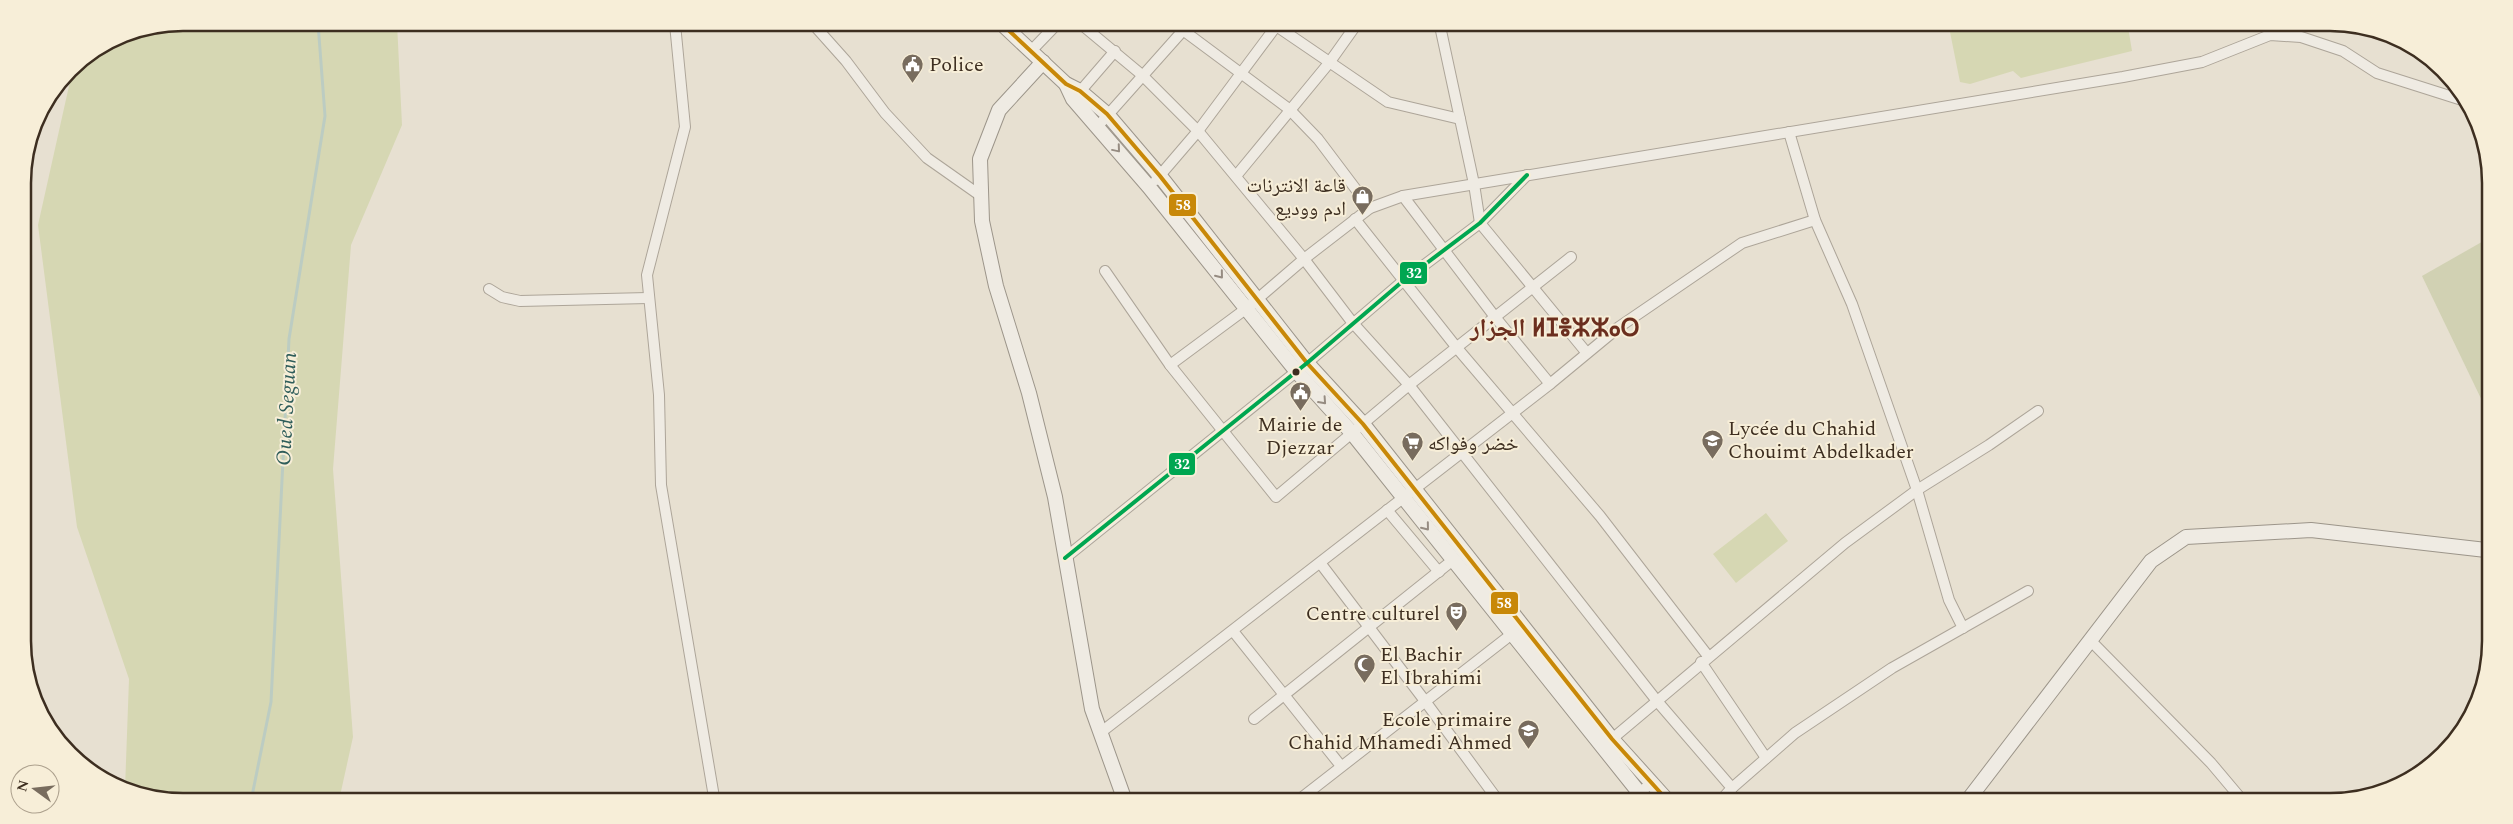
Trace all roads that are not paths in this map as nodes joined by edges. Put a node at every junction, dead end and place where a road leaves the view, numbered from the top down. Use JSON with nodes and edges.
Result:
{"nodes":[{"id":1,"x":1272,"y":31,"type":"edge"},
{"id":2,"x":1284,"y":31,"type":"edge"},
{"id":3,"x":1352,"y":31,"type":"edge"},
{"id":4,"x":1441,"y":31,"type":"edge"},
{"id":5,"x":2269,"y":31,"type":"edge"},
{"id":6,"x":676,"y":32,"type":"edge"},
{"id":7,"x":820,"y":32,"type":"edge"},
{"id":8,"x":1010,"y":32,"type":"edge"},
{"id":9,"x":1050,"y":32,"type":"edge"},
{"id":10,"x":1090,"y":32,"type":"edge"},
{"id":11,"x":1179,"y":32,"type":"edge"},
{"id":12,"x":1188,"y":32,"type":"edge"},
{"id":13,"x":1031,"y":51,"type":"junction"},
{"id":14,"x":1115,"y":51,"type":"junction"},
{"id":15,"x":1043,"y":62,"type":"junction"},
{"id":16,"x":1328,"y":63,"type":"junction"},
{"id":17,"x":1240,"y":74,"type":"junction"},
{"id":18,"x":1142,"y":75,"type":"junction"},
{"id":19,"x":1077,"y":95,"type":"junction"},
{"id":20,"x":2455,"y":98,"type":"edge"},
{"id":21,"x":1289,"y":109,"type":"junction"},
{"id":22,"x":1107,"y":114,"type":"junction"},
{"id":23,"x":1460,"y":120,"type":"junction"},
{"id":24,"x":1098,"y":126,"type":"junction"},
{"id":25,"x":1198,"y":131,"type":"junction"},
{"id":26,"x":1789,"y":132,"type":"junction"},
{"id":27,"x":1527,"y":175,"type":"junction"},
{"id":28,"x":1160,"y":176,"type":"junction"},
{"id":29,"x":1236,"y":176,"type":"junction"},
{"id":30,"x":1474,"y":184,"type":"junction"},
{"id":31,"x":1149,"y":187,"type":"junction"},
{"id":32,"x":981,"y":196,"type":"junction"},
{"id":33,"x":1403,"y":196,"type":"junction"},
{"id":34,"x":1370,"y":208,"type":"junction"},
{"id":35,"x":1355,"y":220,"type":"junction"},
{"id":36,"x":1815,"y":220,"type":"junction"},
{"id":37,"x":1480,"y":223,"type":"junction"},
{"id":38,"x":1446,"y":250,"type":"junction"},
{"id":39,"x":1571,"y":256,"type":"dead end"},
{"id":40,"x":1304,"y":259,"type":"junction"},
{"id":41,"x":1105,"y":271,"type":"dead end"},
{"id":42,"x":1403,"y":281,"type":"junction"},
{"id":43,"x":1532,"y":288,"type":"junction"},
{"id":44,"x":489,"y":289,"type":"dead end"},
{"id":45,"x":648,"y":298,"type":"junction"},
{"id":46,"x":1252,"y":304,"type":"junction"},
{"id":47,"x":1495,"y":318,"type":"junction"},
{"id":48,"x":1352,"y":322,"type":"junction"},
{"id":49,"x":1457,"y":348,"type":"junction"},
{"id":50,"x":1586,"y":352,"type":"junction"},
{"id":51,"x":1170,"y":365,"type":"junction"},
{"id":52,"x":1302,"y":367,"type":"junction"},
{"id":53,"x":1550,"y":384,"type":"junction"},
{"id":54,"x":1409,"y":385,"type":"junction"},
{"id":55,"x":2038,"y":412,"type":"dead end"},
{"id":56,"x":1511,"y":414,"type":"junction"},
{"id":57,"x":1223,"y":429,"type":"junction"},
{"id":58,"x":1357,"y":429,"type":"junction"},
{"id":59,"x":1462,"y":451,"type":"junction"},
{"id":60,"x":1414,"y":488,"type":"junction"},
{"id":61,"x":1917,"y":490,"type":"junction"},
{"id":62,"x":1403,"y":498,"type":"junction"},
{"id":63,"x":1387,"y":510,"type":"junction"},
{"id":64,"x":2482,"y":550,"type":"edge"},
{"id":65,"x":1065,"y":558,"type":"junction"},
{"id":66,"x":1453,"y":560,"type":"junction"},
{"id":67,"x":1321,"y":564,"type":"junction"},
{"id":68,"x":1439,"y":572,"type":"junction"},
{"id":69,"x":2028,"y":591,"type":"dead end"},
{"id":70,"x":1524,"y":625,"type":"junction"},
{"id":71,"x":1370,"y":627,"type":"junction"},
{"id":72,"x":1963,"y":628,"type":"junction"},
{"id":73,"x":1233,"y":631,"type":"junction"},
{"id":74,"x":1512,"y":634,"type":"junction"},
{"id":75,"x":2090,"y":640,"type":"junction"},
{"id":76,"x":1705,"y":659,"type":"junction"},
{"id":77,"x":1284,"y":696,"type":"junction"},
{"id":78,"x":1426,"y":701,"type":"junction"},
{"id":79,"x":1656,"y":701,"type":"junction"},
{"id":80,"x":1254,"y":719,"type":"dead end"},
{"id":81,"x":1100,"y":733,"type":"junction"},
{"id":82,"x":1612,"y":739,"type":"junction"},
{"id":83,"x":1766,"y":758,"type":"junction"},
{"id":84,"x":1341,"y":766,"type":"junction"},
{"id":85,"x":1652,"y":783,"type":"junction"},
{"id":86,"x":1732,"y":788,"type":"junction"},
{"id":87,"x":1308,"y":792,"type":"edge"},
{"id":88,"x":1492,"y":792,"type":"edge"},
{"id":89,"x":1635,"y":792,"type":"edge"},
{"id":90,"x":1643,"y":792,"type":"edge"},
{"id":91,"x":1660,"y":792,"type":"edge"},
{"id":92,"x":1728,"y":792,"type":"edge"},
{"id":93,"x":1974,"y":792,"type":"edge"},
{"id":94,"x":2235,"y":792,"type":"edge"},
{"id":95,"x":713,"y":793,"type":"edge"},
{"id":96,"x":1122,"y":793,"type":"edge"}],
"edges":[{"from":1,"to":17,"type":"street"},
{"from":2,"to":16,"type":"street"},
{"from":3,"to":16,"type":"street"},
{"from":4,"to":23,"type":"street"},
{"from":5,"to":20,"type":"street"},
{"from":5,"to":26,"type":"street"},
{"from":6,"to":45,"type":"street"},
{"from":7,"to":32,"type":"street"},
{"from":8,"to":13,"type":"main road"},
{"from":9,"to":13,"type":"street"},
{"from":10,"to":14,"type":"street"},
{"from":11,"to":18,"type":"street"},
{"from":12,"to":17,"type":"street"},
{"from":13,"to":15,"type":"main road"},
{"from":14,"to":18,"type":"street"},
{"from":14,"to":19,"type":"street"},
{"from":15,"to":19,"type":"main road"},
{"from":15,"to":32,"type":"main road"},
{"from":16,"to":21,"type":"street"},
{"from":16,"to":23,"type":"street"},
{"from":17,"to":21,"type":"street"},
{"from":17,"to":25,"type":"street"},
{"from":18,"to":22,"type":"street"},
{"from":18,"to":25,"type":"street"},
{"from":19,"to":22,"type":"main road"},
{"from":19,"to":24,"type":"main road"},
{"from":21,"to":29,"type":"street"},
{"from":21,"to":34,"type":"street"},
{"from":22,"to":24,"type":"street"},
{"from":22,"to":28,"type":"main road"},
{"from":23,"to":30,"type":"street"},
{"from":24,"to":31,"type":"main road","one_way":true},
{"from":25,"to":28,"type":"street"},
{"from":25,"to":29,"type":"street"},
{"from":26,"to":27,"type":"street"},
{"from":26,"to":36,"type":"street"},
{"from":27,"to":30,"type":"street"},
{"from":27,"to":37,"type":"street"},
{"from":28,"to":31,"type":"street"},
{"from":28,"to":46,"type":"main road"},
{"from":29,"to":40,"type":"street"},
{"from":30,"to":33,"type":"street"},
{"from":30,"to":37,"type":"street"},
{"from":31,"to":46,"type":"main road","one_way":true},
{"from":32,"to":65,"type":"main road"},
{"from":33,"to":34,"type":"street"},
{"from":33,"to":38,"type":"street"},
{"from":34,"to":35,"type":"street"},
{"from":35,"to":40,"type":"street"},
{"from":35,"to":42,"type":"street"},
{"from":36,"to":50,"type":"street"},
{"from":36,"to":61,"type":"street"},
{"from":37,"to":38,"type":"street"},
{"from":37,"to":43,"type":"street"},
{"from":38,"to":42,"type":"street"},
{"from":38,"to":47,"type":"street"},
{"from":39,"to":43,"type":"street"},
{"from":40,"to":46,"type":"street"},
{"from":40,"to":48,"type":"street"},
{"from":41,"to":51,"type":"street"},
{"from":42,"to":48,"type":"street"},
{"from":42,"to":49,"type":"street"},
{"from":43,"to":47,"type":"street"},
{"from":43,"to":50,"type":"street"},
{"from":44,"to":45,"type":"street"},
{"from":45,"to":95,"type":"street"},
{"from":46,"to":51,"type":"street"},
{"from":46,"to":52,"type":"main road"},
{"from":47,"to":49,"type":"street"},
{"from":47,"to":53,"type":"street"},
{"from":48,"to":52,"type":"street"},
{"from":48,"to":54,"type":"street"},
{"from":49,"to":54,"type":"street"},
{"from":49,"to":56,"type":"street"},
{"from":50,"to":53,"type":"street"},
{"from":51,"to":57,"type":"street"},
{"from":52,"to":57,"type":"street"},
{"from":52,"to":58,"type":"main road"},
{"from":53,"to":56,"type":"street"},
{"from":54,"to":58,"type":"street"},
{"from":54,"to":59,"type":"street"},
{"from":55,"to":61,"type":"street"},
{"from":56,"to":59,"type":"street"},
{"from":56,"to":76,"type":"street"},
{"from":57,"to":58,"type":"street"},
{"from":57,"to":65,"type":"street"},
{"from":58,"to":60,"type":"main road"},
{"from":58,"to":62,"type":"main road"},
{"from":59,"to":60,"type":"street"},
{"from":59,"to":79,"type":"street"},
{"from":60,"to":62,"type":"street"},
{"from":60,"to":70,"type":"main road"},
{"from":61,"to":72,"type":"street"},
{"from":61,"to":76,"type":"street"},
{"from":62,"to":63,"type":"street"},
{"from":62,"to":66,"type":"main road","one_way":true},
{"from":63,"to":67,"type":"street"},
{"from":63,"to":68,"type":"street"},
{"from":64,"to":75,"type":"main road"},
{"from":65,"to":81,"type":"main road"},
{"from":66,"to":68,"type":"street"},
{"from":66,"to":74,"type":"main road"},
{"from":67,"to":71,"type":"street"},
{"from":67,"to":73,"type":"street"},
{"from":68,"to":71,"type":"street"},
{"from":69,"to":72,"type":"street"},
{"from":70,"to":74,"type":"street"},
{"from":70,"to":82,"type":"main road"},
{"from":71,"to":77,"type":"street"},
{"from":71,"to":78,"type":"street"},
{"from":72,"to":83,"type":"street"},
{"from":73,"to":77,"type":"street"},
{"from":73,"to":81,"type":"street"},
{"from":74,"to":78,"type":"street"},
{"from":74,"to":89,"type":"main road"},
{"from":75,"to":93,"type":"main road"},
{"from":75,"to":94,"type":"street"},
{"from":76,"to":79,"type":"street"},
{"from":76,"to":83,"type":"street"},
{"from":77,"to":80,"type":"street"},
{"from":77,"to":84,"type":"street"},
{"from":78,"to":84,"type":"street"},
{"from":78,"to":88,"type":"street"},
{"from":79,"to":82,"type":"street"},
{"from":79,"to":86,"type":"street"},
{"from":81,"to":96,"type":"main road"},
{"from":82,"to":85,"type":"main road"},
{"from":83,"to":86,"type":"street"},
{"from":84,"to":87,"type":"street"},
{"from":85,"to":90,"type":"street"},
{"from":85,"to":91,"type":"main road"},
{"from":86,"to":92,"type":"street"}]}
